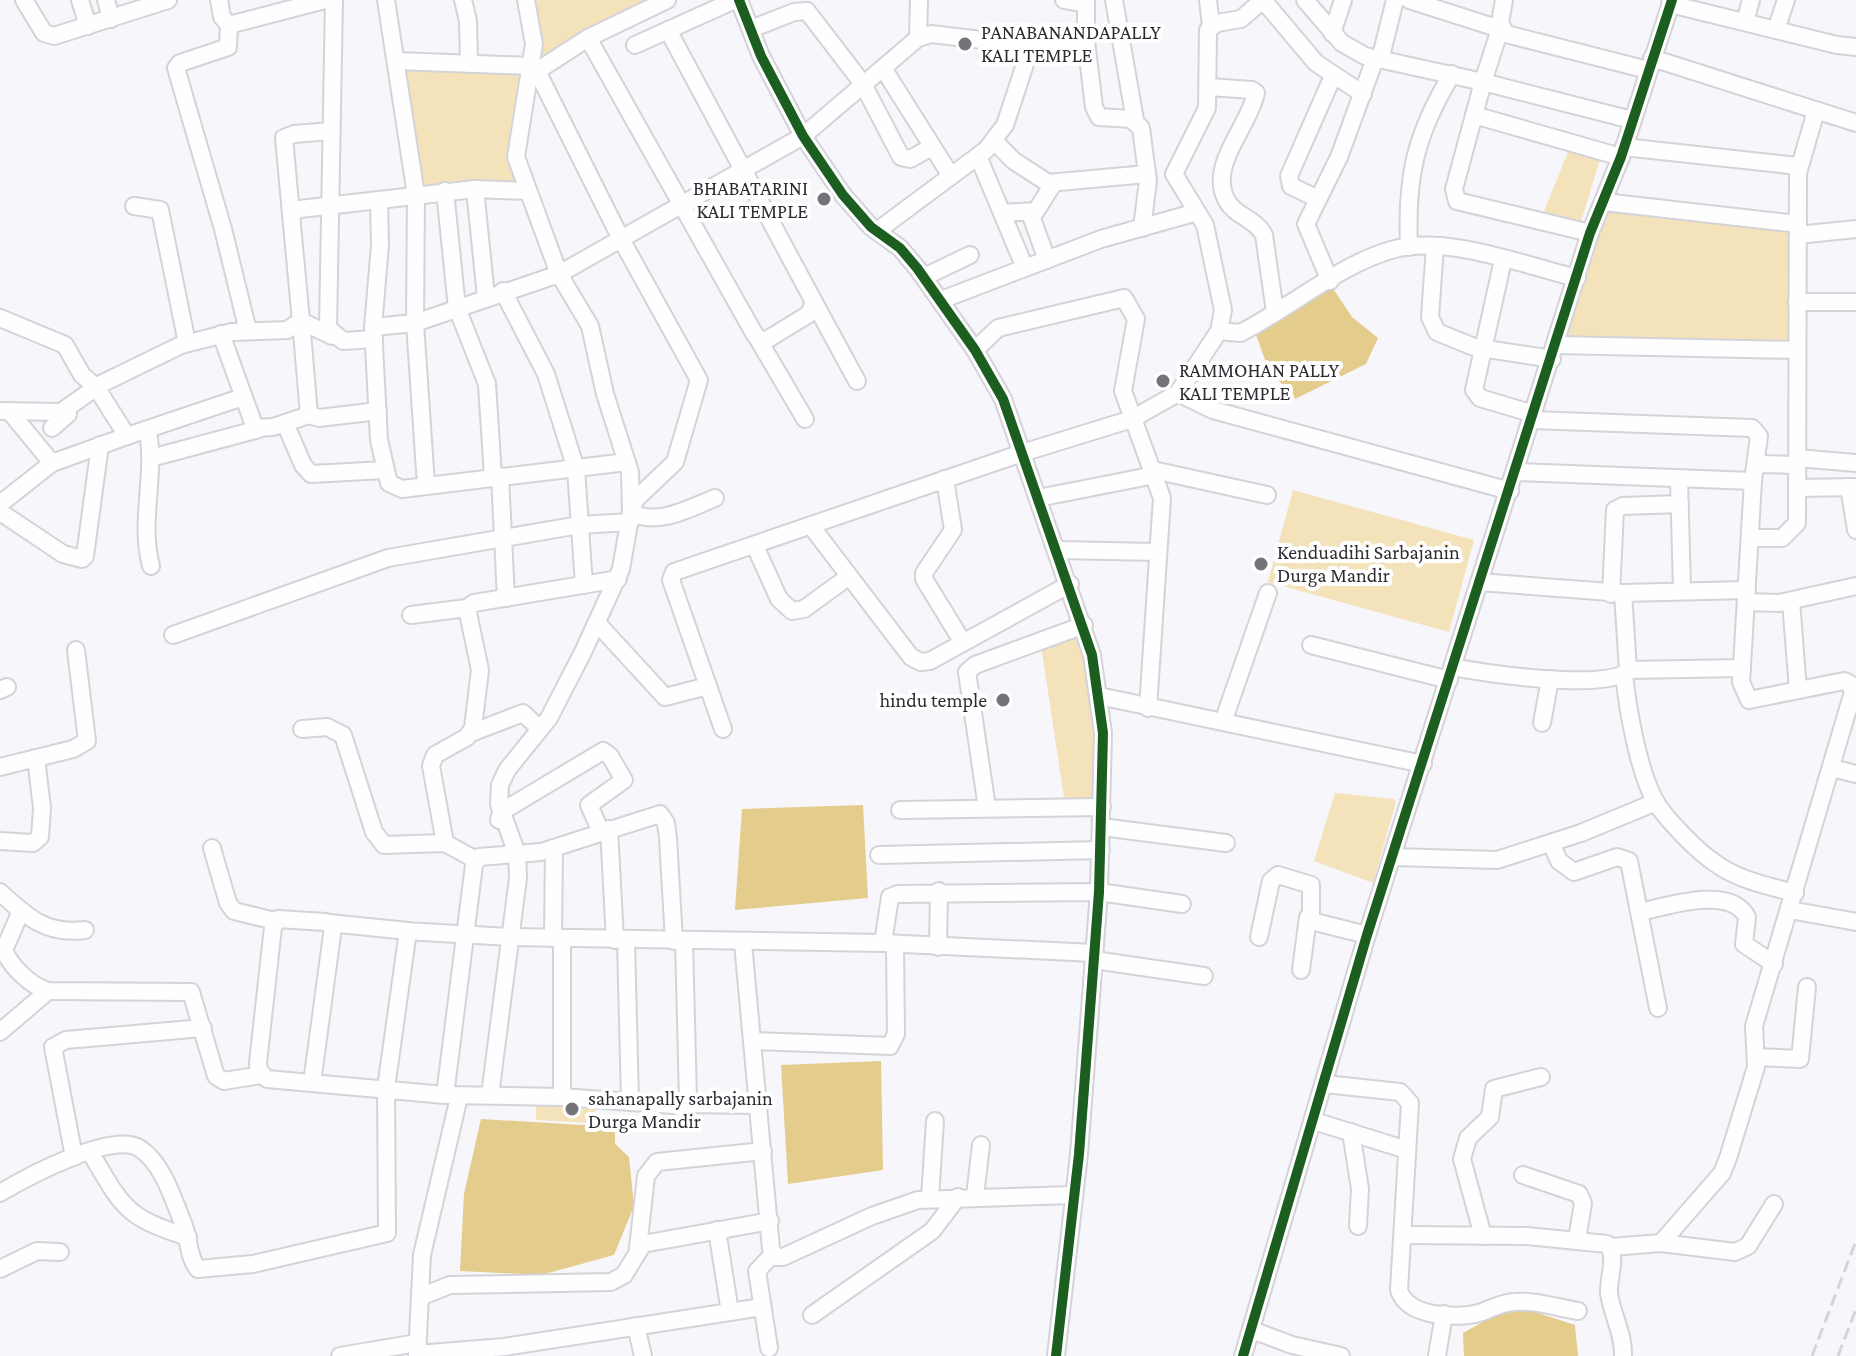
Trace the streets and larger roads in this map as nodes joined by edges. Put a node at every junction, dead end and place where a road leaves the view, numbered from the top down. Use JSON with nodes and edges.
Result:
{"nodes":[{"id":1,"x":24,"y":0,"type":"edge"},
{"id":2,"x":80,"y":0,"type":"edge"},
{"id":3,"x":106,"y":0,"type":"edge"},
{"id":4,"x":168,"y":0,"type":"edge"},
{"id":5,"x":219,"y":0,"type":"edge"},
{"id":6,"x":325,"y":0,"type":"edge"},
{"id":7,"x":334,"y":0,"type":"edge"},
{"id":8,"x":386,"y":0,"type":"edge"},
{"id":9,"x":463,"y":0,"type":"edge"},
{"id":10,"x":526,"y":0,"type":"edge"},
{"id":11,"x":667,"y":0,"type":"edge"},
{"id":12,"x":737,"y":0,"type":"edge"},
{"id":13,"x":919,"y":0,"type":"edge"},
{"id":14,"x":1064,"y":0,"type":"edge"},
{"id":15,"x":1114,"y":0,"type":"edge"},
{"id":16,"x":1208,"y":0,"type":"edge"},
{"id":17,"x":1263,"y":0,"type":"edge"},
{"id":18,"x":1305,"y":0,"type":"edge"},
{"id":19,"x":1395,"y":0,"type":"edge"},
{"id":20,"x":1409,"y":0,"type":"edge"},
{"id":21,"x":1504,"y":0,"type":"edge"},
{"id":22,"x":1751,"y":0,"type":"edge"},
{"id":23,"x":1786,"y":0,"type":"edge"},
{"id":24,"x":1086,"y":2,"type":"edge"},
{"id":25,"x":1671,"y":2,"type":"edge"},
{"id":26,"x":1337,"y":4,"type":"edge"},
{"id":27,"x":111,"y":19,"type":"junction"},
{"id":28,"x":1745,"y":22,"type":"junction"},
{"id":29,"x":229,"y":25,"type":"junction"},
{"id":30,"x":88,"y":26,"type":"junction"},
{"id":31,"x":1211,"y":27,"type":"junction"},
{"id":32,"x":751,"y":29,"type":"junction"},
{"id":33,"x":1500,"y":29,"type":"junction"},
{"id":34,"x":668,"y":30,"type":"junction"},
{"id":35,"x":1776,"y":30,"type":"junction"},
{"id":36,"x":1332,"y":33,"type":"junction"},
{"id":37,"x":588,"y":38,"type":"junction"},
{"id":38,"x":918,"y":38,"type":"junction"},
{"id":39,"x":1086,"y":41,"type":"junction"},
{"id":40,"x":635,"y":45,"type":"dead end"},
{"id":41,"x":1031,"y":46,"type":"junction"},
{"id":42,"x":1856,"y":47,"type":"edge"},
{"id":43,"x":1377,"y":60,"type":"junction"},
{"id":44,"x":397,"y":61,"type":"junction"},
{"id":45,"x":469,"y":64,"type":"junction"},
{"id":46,"x":1650,"y":64,"type":"junction"},
{"id":47,"x":534,"y":68,"type":"junction"},
{"id":48,"x":883,"y":68,"type":"junction"},
{"id":49,"x":1452,"y":74,"type":"junction"},
{"id":50,"x":1333,"y":76,"type":"junction"},
{"id":51,"x":1483,"y":82,"type":"junction"},
{"id":52,"x":863,"y":84,"type":"junction"},
{"id":53,"x":1209,"y":87,"type":"junction"},
{"id":54,"x":1363,"y":94,"type":"junction"},
{"id":55,"x":1816,"y":111,"type":"junction"},
{"id":56,"x":1474,"y":115,"type":"junction"},
{"id":57,"x":1135,"y":120,"type":"junction"},
{"id":58,"x":1632,"y":120,"type":"junction"},
{"id":59,"x":1856,"y":123,"type":"edge"},
{"id":60,"x":331,"y":131,"type":"junction"},
{"id":61,"x":803,"y":136,"type":"junction"},
{"id":62,"x":994,"y":141,"type":"junction"},
{"id":63,"x":932,"y":147,"type":"junction"},
{"id":64,"x":1623,"y":152,"type":"junction"},
{"id":65,"x":978,"y":156,"type":"junction"},
{"id":66,"x":743,"y":170,"type":"junction"},
{"id":67,"x":1798,"y":173,"type":"junction"},
{"id":68,"x":1147,"y":174,"type":"junction"},
{"id":69,"x":951,"y":176,"type":"junction"},
{"id":70,"x":1053,"y":184,"type":"junction"},
{"id":71,"x":475,"y":189,"type":"junction"},
{"id":72,"x":445,"y":191,"type":"junction"},
{"id":73,"x":526,"y":191,"type":"junction"},
{"id":74,"x":416,"y":195,"type":"junction"},
{"id":75,"x":1318,"y":199,"type":"junction"},
{"id":76,"x":379,"y":200,"type":"junction"},
{"id":77,"x":1604,"y":202,"type":"junction"},
{"id":78,"x":681,"y":205,"type":"junction"},
{"id":79,"x":134,"y":206,"type":"dead end"},
{"id":80,"x":330,"y":206,"type":"junction"},
{"id":81,"x":1197,"y":212,"type":"junction"},
{"id":82,"x":1002,"y":213,"type":"junction"},
{"id":83,"x":1030,"y":213,"type":"junction"},
{"id":84,"x":291,"y":214,"type":"junction"},
{"id":85,"x":1142,"y":228,"type":"junction"},
{"id":86,"x":1798,"y":229,"type":"junction"},
{"id":87,"x":1856,"y":229,"type":"edge"},
{"id":88,"x":877,"y":231,"type":"junction"},
{"id":89,"x":1590,"y":233,"type":"junction"},
{"id":90,"x":621,"y":239,"type":"junction"},
{"id":91,"x":1435,"y":246,"type":"junction"},
{"id":92,"x":1409,"y":247,"type":"junction"},
{"id":93,"x":970,"y":255,"type":"dead end"},
{"id":94,"x":1047,"y":260,"type":"junction"},
{"id":95,"x":1503,"y":260,"type":"junction"},
{"id":96,"x":1025,"y":268,"type":"junction"},
{"id":97,"x":559,"y":274,"type":"junction"},
{"id":98,"x":924,"y":277,"type":"junction"},
{"id":99,"x":1577,"y":278,"type":"junction"},
{"id":100,"x":1330,"y":281,"type":"junction"},
{"id":101,"x":503,"y":291,"type":"junction"},
{"id":102,"x":486,"y":297,"type":"junction"},
{"id":103,"x":941,"y":300,"type":"junction"},
{"id":104,"x":814,"y":302,"type":"junction"},
{"id":105,"x":1797,"y":302,"type":"junction"},
{"id":106,"x":1856,"y":302,"type":"edge"},
{"id":107,"x":457,"y":308,"type":"junction"},
{"id":108,"x":1275,"y":312,"type":"junction"},
{"id":109,"x":0,"y":318,"type":"edge"},
{"id":110,"x":301,"y":321,"type":"junction"},
{"id":111,"x":415,"y":323,"type":"junction"},
{"id":112,"x":248,"y":331,"type":"junction"},
{"id":113,"x":1219,"y":331,"type":"junction"},
{"id":114,"x":373,"y":333,"type":"junction"},
{"id":115,"x":221,"y":334,"type":"junction"},
{"id":116,"x":332,"y":336,"type":"junction"},
{"id":117,"x":758,"y":339,"type":"junction"},
{"id":118,"x":187,"y":343,"type":"junction"},
{"id":119,"x":1484,"y":349,"type":"junction"},
{"id":120,"x":975,"y":350,"type":"junction"},
{"id":121,"x":1797,"y":350,"type":"junction"},
{"id":122,"x":1554,"y":352,"type":"junction"},
{"id":123,"x":857,"y":381,"type":"dead end"},
{"id":124,"x":96,"y":387,"type":"junction"},
{"id":125,"x":1178,"y":393,"type":"junction"},
{"id":126,"x":243,"y":397,"type":"junction"},
{"id":127,"x":5,"y":411,"type":"edge"},
{"id":128,"x":66,"y":411,"type":"junction"},
{"id":129,"x":378,"y":411,"type":"junction"},
{"id":130,"x":309,"y":415,"type":"junction"},
{"id":131,"x":1533,"y":417,"type":"junction"},
{"id":132,"x":805,"y":419,"type":"dead end"},
{"id":133,"x":1132,"y":419,"type":"junction"},
{"id":134,"x":285,"y":423,"type":"junction"},
{"id":135,"x":52,"y":428,"type":"dead end"},
{"id":136,"x":259,"y":429,"type":"junction"},
{"id":137,"x":148,"y":432,"type":"junction"},
{"id":138,"x":127,"y":436,"type":"junction"},
{"id":139,"x":100,"y":445,"type":"junction"},
{"id":140,"x":1022,"y":453,"type":"junction"},
{"id":141,"x":151,"y":458,"type":"junction"},
{"id":142,"x":1797,"y":461,"type":"junction"},
{"id":143,"x":627,"y":462,"type":"junction"},
{"id":144,"x":52,"y":463,"type":"junction"},
{"id":145,"x":1856,"y":463,"type":"edge"},
{"id":146,"x":1757,"y":464,"type":"junction"},
{"id":147,"x":576,"y":469,"type":"junction"},
{"id":148,"x":385,"y":470,"type":"junction"},
{"id":149,"x":1516,"y":472,"type":"junction"},
{"id":150,"x":1154,"y":473,"type":"junction"},
{"id":151,"x":497,"y":476,"type":"junction"},
{"id":152,"x":945,"y":479,"type":"junction"},
{"id":153,"x":1679,"y":479,"type":"junction"},
{"id":154,"x":1753,"y":481,"type":"junction"},
{"id":155,"x":426,"y":485,"type":"junction"},
{"id":156,"x":1853,"y":487,"type":"edge"},
{"id":157,"x":1797,"y":488,"type":"junction"},
{"id":158,"x":1510,"y":491,"type":"junction"},
{"id":159,"x":1267,"y":495,"type":"dead end"},
{"id":160,"x":715,"y":498,"type":"dead end"},
{"id":161,"x":1038,"y":498,"type":"junction"},
{"id":162,"x":0,"y":504,"type":"edge"},
{"id":163,"x":1680,"y":504,"type":"junction"},
{"id":164,"x":0,"y":512,"type":"edge"},
{"id":165,"x":630,"y":517,"type":"junction"},
{"id":166,"x":579,"y":525,"type":"junction"},
{"id":167,"x":811,"y":526,"type":"junction"},
{"id":168,"x":1856,"y":530,"type":"edge"},
{"id":169,"x":1750,"y":538,"type":"junction"},
{"id":170,"x":501,"y":539,"type":"junction"},
{"id":171,"x":755,"y":546,"type":"junction"},
{"id":172,"x":1057,"y":550,"type":"junction"},
{"id":173,"x":1158,"y":552,"type":"junction"},
{"id":174,"x":151,"y":566,"type":"dead end"},
{"id":175,"x":848,"y":577,"type":"junction"},
{"id":176,"x":618,"y":579,"type":"junction"},
{"id":177,"x":1479,"y":582,"type":"junction"},
{"id":178,"x":1070,"y":584,"type":"junction"},
{"id":179,"x":584,"y":585,"type":"junction"},
{"id":180,"x":1856,"y":586,"type":"edge"},
{"id":181,"x":1682,"y":589,"type":"junction"},
{"id":182,"x":1268,"y":593,"type":"dead end"},
{"id":183,"x":1617,"y":593,"type":"junction"},
{"id":184,"x":1746,"y":596,"type":"junction"},
{"id":185,"x":506,"y":598,"type":"junction"},
{"id":186,"x":1791,"y":601,"type":"junction"},
{"id":187,"x":467,"y":608,"type":"junction"},
{"id":188,"x":411,"y":615,"type":"dead end"},
{"id":189,"x":597,"y":623,"type":"junction"},
{"id":190,"x":1084,"y":625,"type":"junction"},
{"id":191,"x":173,"y":635,"type":"dead end"},
{"id":192,"x":962,"y":641,"type":"junction"},
{"id":193,"x":1311,"y":645,"type":"dead end"},
{"id":194,"x":76,"y":650,"type":"dead end"},
{"id":195,"x":1742,"y":668,"type":"junction"},
{"id":196,"x":1451,"y":673,"type":"junction"},
{"id":197,"x":1626,"y":673,"type":"junction"},
{"id":198,"x":1550,"y":679,"type":"junction"},
{"id":199,"x":1853,"y":684,"type":"edge"},
{"id":200,"x":708,"y":686,"type":"junction"},
{"id":201,"x":1798,"y":690,"type":"junction"},
{"id":202,"x":1099,"y":696,"type":"junction"},
{"id":203,"x":1148,"y":708,"type":"junction"},
{"id":204,"x":1223,"y":722,"type":"junction"},
{"id":205,"x":1542,"y":723,"type":"dead end"},
{"id":206,"x":302,"y":729,"type":"dead end"},
{"id":207,"x":540,"y":729,"type":"junction"},
{"id":208,"x":723,"y":729,"type":"dead end"},
{"id":209,"x":471,"y":733,"type":"junction"},
{"id":210,"x":36,"y":758,"type":"junction"},
{"id":211,"x":1423,"y":764,"type":"junction"},
{"id":212,"x":0,"y":767,"type":"edge"},
{"id":213,"x":1832,"y":768,"type":"junction"},
{"id":214,"x":1856,"y":774,"type":"edge"},
{"id":215,"x":1656,"y":802,"type":"junction"},
{"id":216,"x":1102,"y":807,"type":"junction"},
{"id":217,"x":987,"y":808,"type":"junction"},
{"id":218,"x":900,"y":810,"type":"dead end"},
{"id":219,"x":499,"y":819,"type":"junction"},
{"id":220,"x":1102,"y":827,"type":"junction"},
{"id":221,"x":605,"y":831,"type":"junction"},
{"id":222,"x":0,"y":841,"type":"edge"},
{"id":223,"x":445,"y":843,"type":"junction"},
{"id":224,"x":1226,"y":843,"type":"dead end"},
{"id":225,"x":1551,"y":843,"type":"junction"},
{"id":226,"x":212,"y":848,"type":"dead end"},
{"id":227,"x":554,"y":848,"type":"junction"},
{"id":228,"x":1101,"y":850,"type":"junction"},
{"id":229,"x":517,"y":854,"type":"junction"},
{"id":230,"x":879,"y":855,"type":"dead end"},
{"id":231,"x":1393,"y":857,"type":"junction"},
{"id":232,"x":476,"y":860,"type":"junction"},
{"id":233,"x":939,"y":891,"type":"junction"},
{"id":234,"x":1099,"y":892,"type":"junction"},
{"id":235,"x":2,"y":897,"type":"edge"},
{"id":236,"x":1793,"y":902,"type":"junction"},
{"id":237,"x":1182,"y":904,"type":"dead end"},
{"id":238,"x":21,"y":911,"type":"junction"},
{"id":239,"x":1640,"y":912,"type":"junction"},
{"id":240,"x":1308,"y":917,"type":"junction"},
{"id":241,"x":275,"y":921,"type":"junction"},
{"id":242,"x":1856,"y":922,"type":"edge"},
{"id":243,"x":329,"y":923,"type":"junction"},
{"id":244,"x":85,"y":930,"type":"dead end"},
{"id":245,"x":405,"y":931,"type":"junction"},
{"id":246,"x":467,"y":935,"type":"junction"},
{"id":247,"x":1367,"y":935,"type":"junction"},
{"id":248,"x":510,"y":937,"type":"junction"},
{"id":249,"x":1259,"y":937,"type":"dead end"},
{"id":250,"x":557,"y":938,"type":"junction"},
{"id":251,"x":620,"y":940,"type":"junction"},
{"id":252,"x":679,"y":941,"type":"junction"},
{"id":253,"x":743,"y":943,"type":"junction"},
{"id":254,"x":889,"y":944,"type":"junction"},
{"id":255,"x":938,"y":947,"type":"junction"},
{"id":256,"x":1094,"y":957,"type":"junction"},
{"id":257,"x":1774,"y":964,"type":"junction"},
{"id":258,"x":1301,"y":970,"type":"dead end"},
{"id":259,"x":1204,"y":976,"type":"dead end"},
{"id":260,"x":1807,"y":987,"type":"dead end"},
{"id":261,"x":48,"y":991,"type":"junction"},
{"id":262,"x":1658,"y":1008,"type":"dead end"},
{"id":263,"x":3,"y":1024,"type":"edge"},
{"id":264,"x":203,"y":1028,"type":"junction"},
{"id":265,"x":753,"y":1041,"type":"junction"},
{"id":266,"x":1756,"y":1057,"type":"junction"},
{"id":267,"x":261,"y":1075,"type":"junction"},
{"id":268,"x":1541,"y":1077,"type":"dead end"},
{"id":269,"x":312,"y":1083,"type":"junction"},
{"id":270,"x":1325,"y":1084,"type":"junction"},
{"id":271,"x":386,"y":1088,"type":"junction"},
{"id":272,"x":490,"y":1095,"type":"junction"},
{"id":273,"x":452,"y":1096,"type":"junction"},
{"id":274,"x":562,"y":1097,"type":"junction"},
{"id":275,"x":630,"y":1102,"type":"junction"},
{"id":276,"x":681,"y":1104,"type":"junction"},
{"id":277,"x":759,"y":1105,"type":"junction"},
{"id":278,"x":935,"y":1121,"type":"dead end"},
{"id":279,"x":1314,"y":1121,"type":"junction"},
{"id":280,"x":1351,"y":1132,"type":"junction"},
{"id":281,"x":981,"y":1145,"type":"dead end"},
{"id":282,"x":1407,"y":1150,"type":"junction"},
{"id":283,"x":763,"y":1151,"type":"junction"},
{"id":284,"x":82,"y":1154,"type":"junction"},
{"id":285,"x":1523,"y":1175,"type":"dead end"},
{"id":286,"x":0,"y":1193,"type":"edge"},
{"id":287,"x":1073,"y":1195,"type":"junction"},
{"id":288,"x":975,"y":1196,"type":"junction"},
{"id":289,"x":958,"y":1197,"type":"junction"},
{"id":290,"x":930,"y":1198,"type":"junction"},
{"id":291,"x":1774,"y":1204,"type":"dead end"},
{"id":292,"x":770,"y":1221,"type":"junction"},
{"id":293,"x":1358,"y":1226,"type":"dead end"},
{"id":294,"x":717,"y":1230,"type":"junction"},
{"id":295,"x":1403,"y":1235,"type":"junction"},
{"id":296,"x":1483,"y":1236,"type":"junction"},
{"id":297,"x":188,"y":1237,"type":"junction"},
{"id":298,"x":1577,"y":1240,"type":"junction"},
{"id":299,"x":1661,"y":1243,"type":"junction"},
{"id":300,"x":1611,"y":1247,"type":"junction"},
{"id":301,"x":638,"y":1248,"type":"junction"},
{"id":302,"x":60,"y":1252,"type":"dead end"},
{"id":303,"x":773,"y":1254,"type":"junction"},
{"id":304,"x":0,"y":1269,"type":"edge"},
{"id":305,"x":420,"y":1297,"type":"junction"},
{"id":306,"x":762,"y":1307,"type":"junction"},
{"id":307,"x":1578,"y":1311,"type":"dead end"},
{"id":308,"x":730,"y":1312,"type":"junction"},
{"id":309,"x":1444,"y":1314,"type":"junction"},
{"id":310,"x":812,"y":1315,"type":"dead end"},
{"id":311,"x":636,"y":1326,"type":"junction"},
{"id":312,"x":1252,"y":1330,"type":"junction"},
{"id":313,"x":541,"y":1348,"type":"edge"},
{"id":314,"x":769,"y":1348,"type":"dead end"},
{"id":315,"x":417,"y":1351,"type":"edge"},
{"id":316,"x":441,"y":1355,"type":"edge"},
{"id":317,"x":340,"y":1356,"type":"edge"},
{"id":318,"x":643,"y":1356,"type":"edge"},
{"id":319,"x":1056,"y":1356,"type":"edge"},
{"id":320,"x":1243,"y":1356,"type":"edge"},
{"id":321,"x":1341,"y":1356,"type":"edge"},
{"id":322,"x":1437,"y":1356,"type":"edge"},
{"id":323,"x":1623,"y":1356,"type":"edge"}],
"edges":[{"from":1,"to":30,"type":"street"},
{"from":2,"to":30,"type":"street"},
{"from":3,"to":27,"type":"street"},
{"from":4,"to":27,"type":"street"},
{"from":5,"to":29,"type":"street"},
{"from":6,"to":29,"type":"street"},
{"from":7,"to":60,"type":"street"},
{"from":8,"to":44,"type":"street"},
{"from":9,"to":45,"type":"street"},
{"from":10,"to":47,"type":"street"},
{"from":11,"to":37,"type":"street"},
{"from":12,"to":32,"type":"street"},
{"from":12,"to":34,"type":"street"},
{"from":13,"to":38,"type":"street"},
{"from":14,"to":24,"type":"street"},
{"from":15,"to":57,"type":"street"},
{"from":16,"to":31,"type":"street"},
{"from":17,"to":31,"type":"street"},
{"from":17,"to":50,"type":"street"},
{"from":18,"to":36,"type":"street"},
{"from":19,"to":43,"type":"street"},
{"from":20,"to":33,"type":"street"},
{"from":21,"to":33,"type":"street"},
{"from":22,"to":28,"type":"street"},
{"from":23,"to":35,"type":"street"},
{"from":24,"to":39,"type":"street"},
{"from":25,"to":28,"type":"street"},
{"from":25,"to":46,"type":"street"},
{"from":26,"to":36,"type":"street"},
{"from":27,"to":30,"type":"street"},
{"from":28,"to":35,"type":"street"},
{"from":29,"to":112,"type":"street"},
{"from":31,"to":53,"type":"street"},
{"from":32,"to":52,"type":"street"},
{"from":32,"to":61,"type":"street"},
{"from":33,"to":46,"type":"street"},
{"from":33,"to":51,"type":"street"},
{"from":34,"to":40,"type":"street"},
{"from":34,"to":66,"type":"street"},
{"from":35,"to":42,"type":"street"},
{"from":36,"to":43,"type":"street"},
{"from":37,"to":47,"type":"street"},
{"from":37,"to":78,"type":"street"},
{"from":38,"to":41,"type":"street"},
{"from":38,"to":48,"type":"street"},
{"from":39,"to":41,"type":"street"},
{"from":39,"to":57,"type":"street"},
{"from":41,"to":62,"type":"street"},
{"from":43,"to":49,"type":"street"},
{"from":43,"to":54,"type":"street"},
{"from":44,"to":45,"type":"street"},
{"from":44,"to":74,"type":"street"},
{"from":45,"to":47,"type":"street"},
{"from":46,"to":55,"type":"street"},
{"from":46,"to":58,"type":"street"},
{"from":47,"to":73,"type":"street"},
{"from":47,"to":90,"type":"street"},
{"from":48,"to":52,"type":"street"},
{"from":48,"to":63,"type":"street"},
{"from":49,"to":51,"type":"street"},
{"from":49,"to":92,"type":"street"},
{"from":50,"to":54,"type":"street"},
{"from":50,"to":75,"type":"street"},
{"from":51,"to":56,"type":"street"},
{"from":51,"to":58,"type":"street"},
{"from":52,"to":61,"type":"street"},
{"from":52,"to":63,"type":"street"},
{"from":53,"to":81,"type":"street"},
{"from":53,"to":108,"type":"street"},
{"from":54,"to":75,"type":"street"},
{"from":55,"to":59,"type":"street"},
{"from":55,"to":67,"type":"street"},
{"from":56,"to":64,"type":"street"},
{"from":56,"to":89,"type":"street"},
{"from":57,"to":68,"type":"street"},
{"from":58,"to":64,"type":"street"},
{"from":60,"to":80,"type":"street"},
{"from":60,"to":84,"type":"street"},
{"from":61,"to":66,"type":"street"},
{"from":61,"to":88,"type":"street"},
{"from":62,"to":65,"type":"street"},
{"from":62,"to":70,"type":"street"},
{"from":63,"to":69,"type":"street"},
{"from":64,"to":67,"type":"street"},
{"from":64,"to":77,"type":"street"},
{"from":65,"to":69,"type":"street"},
{"from":65,"to":82,"type":"street"},
{"from":66,"to":78,"type":"street"},
{"from":66,"to":104,"type":"street"},
{"from":67,"to":86,"type":"street"},
{"from":68,"to":70,"type":"street"},
{"from":68,"to":85,"type":"street"},
{"from":69,"to":88,"type":"street"},
{"from":70,"to":83,"type":"street"},
{"from":71,"to":72,"type":"street"},
{"from":71,"to":73,"type":"street"},
{"from":71,"to":102,"type":"street"},
{"from":72,"to":74,"type":"street"},
{"from":72,"to":107,"type":"street"},
{"from":73,"to":97,"type":"street"},
{"from":74,"to":76,"type":"street"},
{"from":74,"to":111,"type":"street"},
{"from":75,"to":100,"type":"street"},
{"from":76,"to":80,"type":"street"},
{"from":76,"to":114,"type":"street"},
{"from":77,"to":86,"type":"street"},
{"from":77,"to":89,"type":"street"},
{"from":78,"to":90,"type":"street"},
{"from":78,"to":117,"type":"street"},
{"from":79,"to":118,"type":"street"},
{"from":80,"to":84,"type":"street"},
{"from":80,"to":116,"type":"street"},
{"from":81,"to":85,"type":"street"},
{"from":81,"to":113,"type":"street"},
{"from":82,"to":83,"type":"street"},
{"from":82,"to":96,"type":"street"},
{"from":83,"to":94,"type":"street"},
{"from":84,"to":110,"type":"street"},
{"from":85,"to":94,"type":"street"},
{"from":86,"to":87,"type":"street"},
{"from":86,"to":105,"type":"street"},
{"from":88,"to":98,"type":"street"},
{"from":89,"to":99,"type":"street"},
{"from":90,"to":97,"type":"street"},
{"from":90,"to":165,"type":"street"},
{"from":91,"to":92,"type":"street"},
{"from":91,"to":95,"type":"street"},
{"from":91,"to":119,"type":"street"},
{"from":92,"to":100,"type":"street"},
{"from":93,"to":98,"type":"street"},
{"from":94,"to":96,"type":"street"},
{"from":95,"to":99,"type":"street"},
{"from":95,"to":119,"type":"street"},
{"from":96,"to":103,"type":"street"},
{"from":97,"to":101,"type":"street"},
{"from":97,"to":143,"type":"street"},
{"from":98,"to":103,"type":"street"},
{"from":99,"to":122,"type":"street"},
{"from":100,"to":108,"type":"street"},
{"from":101,"to":102,"type":"street"},
{"from":101,"to":147,"type":"street"},
{"from":102,"to":107,"type":"street"},
{"from":103,"to":120,"type":"street"},
{"from":104,"to":117,"type":"street"},
{"from":104,"to":123,"type":"street"},
{"from":105,"to":106,"type":"street"},
{"from":105,"to":121,"type":"street"},
{"from":107,"to":111,"type":"street"},
{"from":107,"to":151,"type":"street"},
{"from":108,"to":113,"type":"street"},
{"from":109,"to":124,"type":"street"},
{"from":110,"to":112,"type":"street"},
{"from":110,"to":116,"type":"street"},
{"from":110,"to":130,"type":"street"},
{"from":111,"to":114,"type":"street"},
{"from":111,"to":155,"type":"street"},
{"from":112,"to":115,"type":"street"},
{"from":113,"to":125,"type":"street"},
{"from":114,"to":116,"type":"street"},
{"from":114,"to":129,"type":"street"},
{"from":115,"to":118,"type":"street"},
{"from":115,"to":126,"type":"street"},
{"from":117,"to":132,"type":"street"},
{"from":118,"to":124,"type":"street"},
{"from":119,"to":122,"type":"street"},
{"from":119,"to":131,"type":"street"},
{"from":120,"to":133,"type":"street"},
{"from":120,"to":140,"type":"street"},
{"from":121,"to":122,"type":"street"},
{"from":121,"to":142,"type":"street"},
{"from":122,"to":131,"type":"street"},
{"from":124,"to":128,"type":"street"},
{"from":124,"to":138,"type":"street"},
{"from":125,"to":133,"type":"street"},
{"from":125,"to":158,"type":"street"},
{"from":126,"to":136,"type":"street"},
{"from":126,"to":137,"type":"street"},
{"from":127,"to":128,"type":"street"},
{"from":127,"to":144,"type":"street"},
{"from":128,"to":135,"type":"street"},
{"from":129,"to":130,"type":"street"},
{"from":129,"to":148,"type":"street"},
{"from":130,"to":134,"type":"street"},
{"from":131,"to":146,"type":"street"},
{"from":131,"to":149,"type":"street"},
{"from":133,"to":140,"type":"street"},
{"from":133,"to":150,"type":"street"},
{"from":134,"to":136,"type":"street"},
{"from":134,"to":148,"type":"street"},
{"from":136,"to":141,"type":"street"},
{"from":137,"to":138,"type":"street"},
{"from":137,"to":141,"type":"street"},
{"from":138,"to":139,"type":"street"},
{"from":139,"to":144,"type":"street"},
{"from":139,"to":164,"type":"street"},
{"from":140,"to":152,"type":"street"},
{"from":140,"to":161,"type":"street"},
{"from":141,"to":174,"type":"street"},
{"from":142,"to":145,"type":"street"},
{"from":142,"to":146,"type":"street"},
{"from":142,"to":157,"type":"street"},
{"from":143,"to":147,"type":"street"},
{"from":143,"to":165,"type":"street"},
{"from":144,"to":162,"type":"street"},
{"from":146,"to":154,"type":"street"},
{"from":147,"to":151,"type":"street"},
{"from":147,"to":166,"type":"street"},
{"from":148,"to":155,"type":"street"},
{"from":149,"to":153,"type":"street"},
{"from":149,"to":158,"type":"street"},
{"from":150,"to":159,"type":"street"},
{"from":150,"to":161,"type":"street"},
{"from":150,"to":173,"type":"street"},
{"from":151,"to":155,"type":"street"},
{"from":151,"to":170,"type":"street"},
{"from":152,"to":167,"type":"street"},
{"from":152,"to":192,"type":"street"},
{"from":153,"to":154,"type":"street"},
{"from":153,"to":163,"type":"street"},
{"from":154,"to":169,"type":"street"},
{"from":156,"to":157,"type":"street"},
{"from":156,"to":168,"type":"street"},
{"from":157,"to":169,"type":"street"},
{"from":158,"to":177,"type":"street"},
{"from":160,"to":165,"type":"street"},
{"from":161,"to":172,"type":"street"},
{"from":163,"to":181,"type":"street"},
{"from":163,"to":183,"type":"street"},
{"from":165,"to":166,"type":"street"},
{"from":165,"to":176,"type":"street"},
{"from":166,"to":170,"type":"street"},
{"from":166,"to":179,"type":"street"},
{"from":167,"to":171,"type":"street"},
{"from":167,"to":175,"type":"street"},
{"from":169,"to":184,"type":"street"},
{"from":170,"to":185,"type":"street"},
{"from":170,"to":191,"type":"street"},
{"from":171,"to":175,"type":"street"},
{"from":171,"to":200,"type":"street"},
{"from":172,"to":173,"type":"street"},
{"from":172,"to":178,"type":"street"},
{"from":173,"to":203,"type":"street"},
{"from":175,"to":192,"type":"street"},
{"from":176,"to":179,"type":"street"},
{"from":176,"to":189,"type":"street"},
{"from":177,"to":183,"type":"street"},
{"from":177,"to":196,"type":"street"},
{"from":178,"to":190,"type":"street"},
{"from":178,"to":192,"type":"street"},
{"from":179,"to":185,"type":"street"},
{"from":180,"to":186,"type":"street"},
{"from":181,"to":183,"type":"street"},
{"from":181,"to":184,"type":"street"},
{"from":182,"to":204,"type":"street"},
{"from":183,"to":197,"type":"street"},
{"from":184,"to":186,"type":"street"},
{"from":184,"to":195,"type":"street"},
{"from":185,"to":187,"type":"street"},
{"from":186,"to":201,"type":"street"},
{"from":187,"to":188,"type":"street"},
{"from":187,"to":209,"type":"street"},
{"from":189,"to":200,"type":"street"},
{"from":189,"to":207,"type":"street"},
{"from":190,"to":202,"type":"street"},
{"from":190,"to":217,"type":"street"},
{"from":193,"to":196,"type":"street"},
{"from":194,"to":210,"type":"street"},
{"from":195,"to":197,"type":"street"},
{"from":195,"to":201,"type":"street"},
{"from":196,"to":198,"type":"street"},
{"from":196,"to":211,"type":"street"},
{"from":197,"to":198,"type":"street"},
{"from":197,"to":215,"type":"street"},
{"from":198,"to":205,"type":"street"},
{"from":199,"to":201,"type":"street"},
{"from":199,"to":213,"type":"street"},
{"from":200,"to":208,"type":"street"},
{"from":202,"to":203,"type":"street"},
{"from":202,"to":216,"type":"street"},
{"from":203,"to":204,"type":"street"},
{"from":204,"to":211,"type":"street"},
{"from":206,"to":223,"type":"street"},
{"from":207,"to":209,"type":"street"},
{"from":207,"to":219,"type":"street"},
{"from":209,"to":223,"type":"street"},
{"from":210,"to":212,"type":"street"},
{"from":210,"to":222,"type":"street"},
{"from":211,"to":231,"type":"street"},
{"from":213,"to":214,"type":"street"},
{"from":213,"to":236,"type":"street"},
{"from":215,"to":225,"type":"street"},
{"from":215,"to":236,"type":"street"},
{"from":216,"to":217,"type":"street"},
{"from":216,"to":220,"type":"street"},
{"from":217,"to":218,"type":"street"},
{"from":219,"to":221,"type":"street"},
{"from":219,"to":229,"type":"street"},
{"from":220,"to":224,"type":"street"},
{"from":220,"to":228,"type":"street"},
{"from":221,"to":227,"type":"street"},
{"from":221,"to":251,"type":"street"},
{"from":221,"to":252,"type":"street"},
{"from":223,"to":232,"type":"street"},
{"from":225,"to":231,"type":"street"},
{"from":225,"to":239,"type":"street"},
{"from":226,"to":241,"type":"street"},
{"from":227,"to":229,"type":"street"},
{"from":227,"to":250,"type":"street"},
{"from":228,"to":230,"type":"street"},
{"from":228,"to":234,"type":"street"},
{"from":229,"to":232,"type":"street"},
{"from":229,"to":248,"type":"street"},
{"from":231,"to":247,"type":"street"},
{"from":232,"to":246,"type":"street"},
{"from":233,"to":234,"type":"street"},
{"from":233,"to":254,"type":"street"},
{"from":233,"to":255,"type":"street"},
{"from":234,"to":237,"type":"street"},
{"from":234,"to":256,"type":"street"},
{"from":235,"to":238,"type":"street"},
{"from":236,"to":242,"type":"street"},
{"from":236,"to":257,"type":"street"},
{"from":238,"to":244,"type":"street"},
{"from":238,"to":261,"type":"street"},
{"from":239,"to":257,"type":"street"},
{"from":239,"to":262,"type":"street"},
{"from":240,"to":247,"type":"street"},
{"from":240,"to":249,"type":"street"},
{"from":240,"to":258,"type":"street"},
{"from":241,"to":243,"type":"street"},
{"from":241,"to":267,"type":"street"},
{"from":243,"to":245,"type":"street"},
{"from":243,"to":269,"type":"street"},
{"from":245,"to":246,"type":"street"},
{"from":245,"to":271,"type":"street"},
{"from":246,"to":248,"type":"street"},
{"from":246,"to":273,"type":"street"},
{"from":247,"to":270,"type":"street"},
{"from":248,"to":250,"type":"street"},
{"from":248,"to":272,"type":"street"},
{"from":250,"to":251,"type":"street"},
{"from":250,"to":274,"type":"street"},
{"from":251,"to":252,"type":"street"},
{"from":251,"to":275,"type":"street"},
{"from":252,"to":253,"type":"street"},
{"from":252,"to":276,"type":"street"},
{"from":253,"to":254,"type":"street"},
{"from":253,"to":265,"type":"street"},
{"from":254,"to":255,"type":"street"},
{"from":254,"to":265,"type":"street"},
{"from":255,"to":256,"type":"street"},
{"from":256,"to":259,"type":"street"},
{"from":256,"to":287,"type":"street"},
{"from":257,"to":266,"type":"street"},
{"from":260,"to":266,"type":"street"},
{"from":261,"to":263,"type":"street"},
{"from":261,"to":264,"type":"street"},
{"from":264,"to":267,"type":"street"},
{"from":264,"to":284,"type":"street"},
{"from":265,"to":277,"type":"street"},
{"from":266,"to":299,"type":"street"},
{"from":267,"to":269,"type":"street"},
{"from":268,"to":296,"type":"street"},
{"from":269,"to":271,"type":"street"},
{"from":270,"to":279,"type":"street"},
{"from":270,"to":282,"type":"street"},
{"from":271,"to":273,"type":"street"},
{"from":271,"to":297,"type":"street"},
{"from":272,"to":273,"type":"street"},
{"from":272,"to":274,"type":"street"},
{"from":273,"to":305,"type":"street"},
{"from":274,"to":275,"type":"street"},
{"from":275,"to":276,"type":"street"},
{"from":276,"to":277,"type":"street"},
{"from":277,"to":283,"type":"street"},
{"from":278,"to":290,"type":"street"},
{"from":279,"to":280,"type":"street"},
{"from":279,"to":312,"type":"street"},
{"from":280,"to":282,"type":"street"},
{"from":280,"to":293,"type":"street"},
{"from":281,"to":288,"type":"street"},
{"from":282,"to":295,"type":"street"},
{"from":283,"to":292,"type":"street"},
{"from":283,"to":301,"type":"street"},
{"from":284,"to":286,"type":"street"},
{"from":284,"to":297,"type":"street"},
{"from":284,"to":297,"type":"street"},
{"from":285,"to":298,"type":"street"},
{"from":287,"to":288,"type":"street"},
{"from":287,"to":319,"type":"street"},
{"from":288,"to":289,"type":"street"},
{"from":289,"to":290,"type":"street"},
{"from":289,"to":310,"type":"street"},
{"from":290,"to":303,"type":"street"},
{"from":291,"to":299,"type":"street"},
{"from":292,"to":294,"type":"street"},
{"from":292,"to":303,"type":"street"},
{"from":294,"to":301,"type":"street"},
{"from":294,"to":308,"type":"street"},
{"from":295,"to":296,"type":"street"},
{"from":295,"to":309,"type":"street"},
{"from":296,"to":298,"type":"street"},
{"from":298,"to":300,"type":"street"},
{"from":299,"to":300,"type":"street"},
{"from":300,"to":323,"type":"street"},
{"from":301,"to":305,"type":"street"},
{"from":302,"to":304,"type":"street"},
{"from":303,"to":306,"type":"street"},
{"from":305,"to":315,"type":"street"},
{"from":306,"to":308,"type":"street"},
{"from":306,"to":314,"type":"street"},
{"from":307,"to":309,"type":"street"},
{"from":308,"to":311,"type":"street"},
{"from":309,"to":322,"type":"street"},
{"from":311,"to":313,"type":"street"},
{"from":311,"to":318,"type":"street"},
{"from":312,"to":320,"type":"street"},
{"from":312,"to":321,"type":"street"},
{"from":313,"to":316,"type":"street"},
{"from":315,"to":316,"type":"street"},
{"from":315,"to":317,"type":"street"}]}
